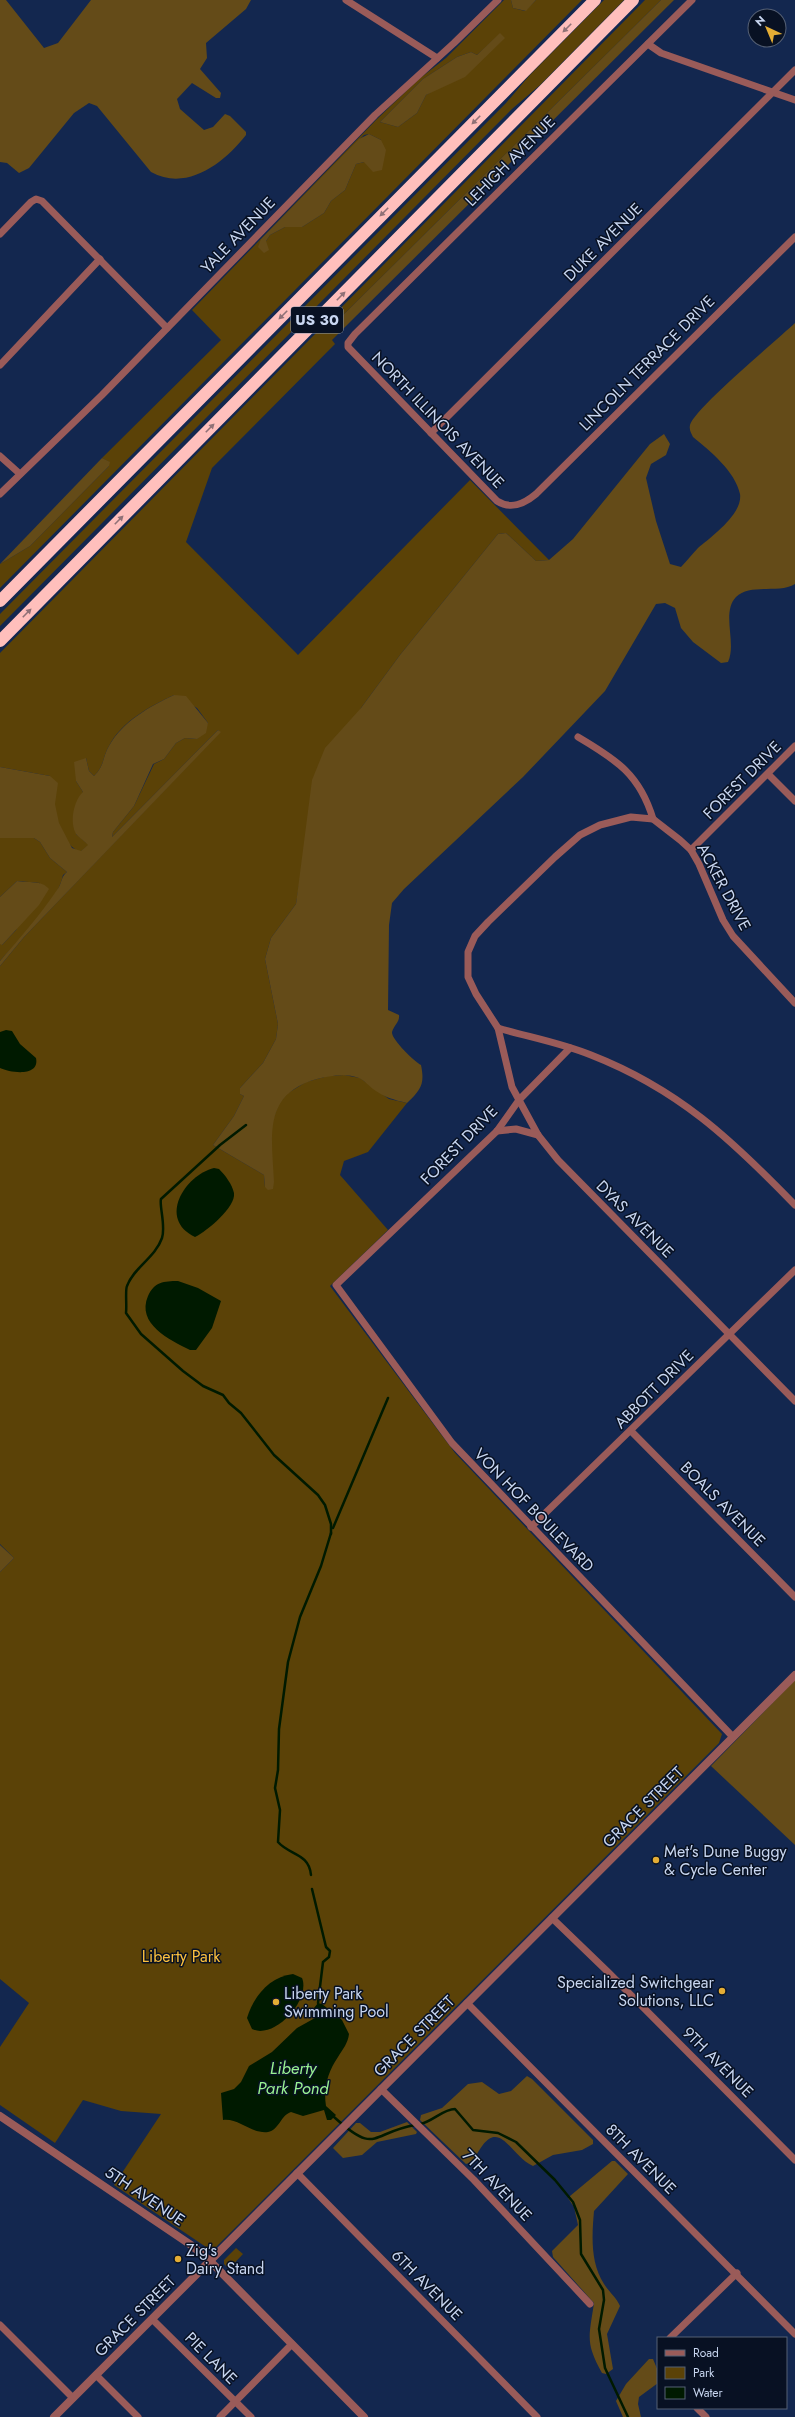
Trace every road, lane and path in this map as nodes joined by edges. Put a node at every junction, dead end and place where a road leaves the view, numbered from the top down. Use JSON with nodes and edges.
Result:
{"nodes":[{"id":1,"x":346,"y":0,"type":"edge"},
{"id":2,"x":498,"y":0,"type":"edge"},
{"id":3,"x":595,"y":0,"type":"edge"},
{"id":4,"x":633,"y":0,"type":"edge"},
{"id":5,"x":692,"y":0,"type":"edge"},
{"id":6,"x":648,"y":44,"type":"junction"},
{"id":7,"x":437,"y":58,"type":"junction"},
{"id":8,"x":795,"y":70,"type":"edge"},
{"id":9,"x":772,"y":92,"type":"junction"},
{"id":10,"x":795,"y":100,"type":"edge"},
{"id":11,"x":0,"y":234,"type":"edge"},
{"id":12,"x":795,"y":237,"type":"edge"},
{"id":13,"x":100,"y":259,"type":"junction"},
{"id":14,"x":167,"y":328,"type":"junction"},
{"id":15,"x":348,"y":343,"type":"joint"},
{"id":16,"x":0,"y":365,"type":"edge"},
{"id":17,"x":431,"y":433,"type":"junction"},
{"id":18,"x":0,"y":456,"type":"edge"},
{"id":19,"x":20,"y":474,"type":"junction"},
{"id":20,"x":0,"y":494,"type":"edge"},
{"id":21,"x":515,"y":506,"type":"joint"},
{"id":22,"x":0,"y":601,"type":"edge"},
{"id":23,"x":0,"y":641,"type":"edge"},
{"id":24,"x":578,"y":737,"type":"dead end"},
{"id":25,"x":795,"y":746,"type":"edge"},
{"id":26,"x":768,"y":774,"type":"junction"},
{"id":27,"x":795,"y":802,"type":"edge"},
{"id":28,"x":653,"y":819,"type":"junction"},
{"id":29,"x":691,"y":850,"type":"junction"},
{"id":30,"x":795,"y":1003,"type":"edge"},
{"id":31,"x":498,"y":1028,"type":"junction"},
{"id":32,"x":570,"y":1048,"type":"junction"},
{"id":33,"x":519,"y":1100,"type":"junction"},
{"id":34,"x":497,"y":1131,"type":"junction"},
{"id":35,"x":538,"y":1135,"type":"junction"},
{"id":36,"x":795,"y":1205,"type":"edge"},
{"id":37,"x":795,"y":1270,"type":"edge"},
{"id":38,"x":336,"y":1285,"type":"joint"},
{"id":39,"x":729,"y":1334,"type":"junction"},
{"id":40,"x":795,"y":1401,"type":"edge"},
{"id":41,"x":631,"y":1431,"type":"junction"},
{"id":42,"x":531,"y":1527,"type":"junction"},
{"id":43,"x":795,"y":1597,"type":"edge"},
{"id":44,"x":795,"y":1675,"type":"edge"},
{"id":45,"x":733,"y":1737,"type":"junction"},
{"id":46,"x":552,"y":1918,"type":"junction"},
{"id":47,"x":467,"y":2003,"type":"junction"},
{"id":48,"x":381,"y":2089,"type":"junction"},
{"id":49,"x":0,"y":2116,"type":"edge"},
{"id":50,"x":795,"y":2160,"type":"edge"},
{"id":51,"x":297,"y":2173,"type":"junction"},
{"id":52,"x":210,"y":2261,"type":"junction"},
{"id":53,"x":737,"y":2273,"type":"junction"},
{"id":54,"x":590,"y":2304,"type":"dead end"},
{"id":55,"x":152,"y":2319,"type":"junction"},
{"id":56,"x":0,"y":2325,"type":"edge"},
{"id":57,"x":795,"y":2334,"type":"edge"},
{"id":58,"x":671,"y":2337,"type":"edge"},
{"id":59,"x":292,"y":2344,"type":"junction"},
{"id":60,"x":96,"y":2375,"type":"junction"},
{"id":61,"x":73,"y":2398,"type":"junction"},
{"id":62,"x":235,"y":2401,"type":"junction"},
{"id":63,"x":698,"y":2409,"type":"edge"},
{"id":64,"x":54,"y":2417,"type":"edge"},
{"id":65,"x":138,"y":2417,"type":"edge"},
{"id":66,"x":220,"y":2417,"type":"edge"},
{"id":67,"x":251,"y":2417,"type":"edge"},
{"id":68,"x":364,"y":2417,"type":"edge"},
{"id":69,"x":537,"y":2417,"type":"edge"},
{"id":70,"x":706,"y":2417,"type":"edge"}],
"edges":[{"from":1,"to":7,"type":"street"},
{"from":2,"to":7,"type":"street","name":"YALE AVENUE"},
{"from":3,"to":22,"type":"highway","number":"US 30","one_way":true},
{"from":23,"to":4,"type":"highway","number":"US 30","one_way":true},
{"from":5,"to":6,"type":"street","name":"LEHIGH AVENUE"},
{"from":6,"to":9,"type":"street"},
{"from":6,"to":15,"type":"street","name":"LEHIGH AVENUE"},
{"from":7,"to":14,"type":"street","name":"YALE AVENUE"},
{"from":8,"to":9,"type":"street","name":"DUKE AVENUE"},
{"from":9,"to":10,"type":"street"},
{"from":9,"to":17,"type":"street","name":"DUKE AVENUE"},
{"from":11,"to":13,"type":"street"},
{"from":12,"to":21,"type":"street","name":"LINCOLN TERRACE DRIVE"},
{"from":13,"to":14,"type":"street"},
{"from":13,"to":16,"type":"street"},
{"from":14,"to":19,"type":"street","name":"YALE AVENUE"},
{"from":15,"to":17,"type":"street","name":"NORTH ILLINOIS AVENUE"},
{"from":17,"to":21,"type":"street","name":"NORTH ILLINOIS AVENUE"},
{"from":18,"to":19,"type":"street"},
{"from":19,"to":20,"type":"street","name":"YALE AVENUE"},
{"from":24,"to":28,"type":"street"},
{"from":25,"to":26,"type":"street","name":"FOREST DRIVE"},
{"from":26,"to":27,"type":"street"},
{"from":26,"to":29,"type":"street","name":"FOREST DRIVE"},
{"from":28,"to":29,"type":"street","name":"ACKER DRIVE"},
{"from":28,"to":31,"type":"street","name":"FOREST DRIVE"},
{"from":29,"to":30,"type":"street","name":"ACKER DRIVE"},
{"from":31,"to":32,"type":"street"},
{"from":31,"to":33,"type":"street","name":"FOREST DRIVE"},
{"from":32,"to":33,"type":"street"},
{"from":32,"to":36,"type":"street"},
{"from":33,"to":34,"type":"street","name":"FOREST DRIVE"},
{"from":33,"to":35,"type":"street","name":"DYAS AVENUE"},
{"from":34,"to":35,"type":"street"},
{"from":34,"to":38,"type":"street","name":"FOREST DRIVE"},
{"from":35,"to":39,"type":"street","name":"DYAS AVENUE"},
{"from":37,"to":39,"type":"street","name":"ABBOTT DRIVE"},
{"from":38,"to":42,"type":"street","name":"VON HOF BOULEVARD"},
{"from":39,"to":40,"type":"street","name":"DYAS AVENUE"},
{"from":39,"to":41,"type":"street","name":"ABBOTT DRIVE"},
{"from":41,"to":42,"type":"street","name":"ABBOTT DRIVE"},
{"from":41,"to":43,"type":"street","name":"BOALS AVENUE"},
{"from":42,"to":45,"type":"street","name":"VON HOF BOULEVARD"},
{"from":44,"to":45,"type":"street","name":"GRACE STREET"},
{"from":45,"to":46,"type":"street","name":"GRACE STREET"},
{"from":46,"to":47,"type":"street","name":"GRACE STREET"},
{"from":46,"to":50,"type":"street","name":"9TH AVENUE"},
{"from":47,"to":48,"type":"street","name":"GRACE STREET"},
{"from":47,"to":53,"type":"street","name":"8TH AVENUE"},
{"from":48,"to":51,"type":"street","name":"GRACE STREET"},
{"from":48,"to":54,"type":"street","name":"7TH AVENUE"},
{"from":49,"to":52,"type":"street","name":"5TH AVENUE"},
{"from":51,"to":52,"type":"street","name":"GRACE STREET"},
{"from":51,"to":69,"type":"street","name":"6TH AVENUE"},
{"from":52,"to":55,"type":"street","name":"GRACE STREET"},
{"from":52,"to":59,"type":"street","name":"5TH AVENUE"},
{"from":53,"to":57,"type":"street","name":"8TH AVENUE"},
{"from":53,"to":58,"type":"street"},
{"from":55,"to":60,"type":"street","name":"GRACE STREET"},
{"from":55,"to":62,"type":"street","name":"PIE LANE"},
{"from":56,"to":61,"type":"street"},
{"from":59,"to":62,"type":"street"},
{"from":59,"to":68,"type":"street","name":"5TH AVENUE"},
{"from":60,"to":61,"type":"street","name":"GRACE STREET"},
{"from":60,"to":65,"type":"street"},
{"from":61,"to":64,"type":"street","name":"GRACE STREET"},
{"from":62,"to":66,"type":"street"},
{"from":62,"to":67,"type":"street","name":"PIE LANE"},
{"from":63,"to":70,"type":"street"}]}
